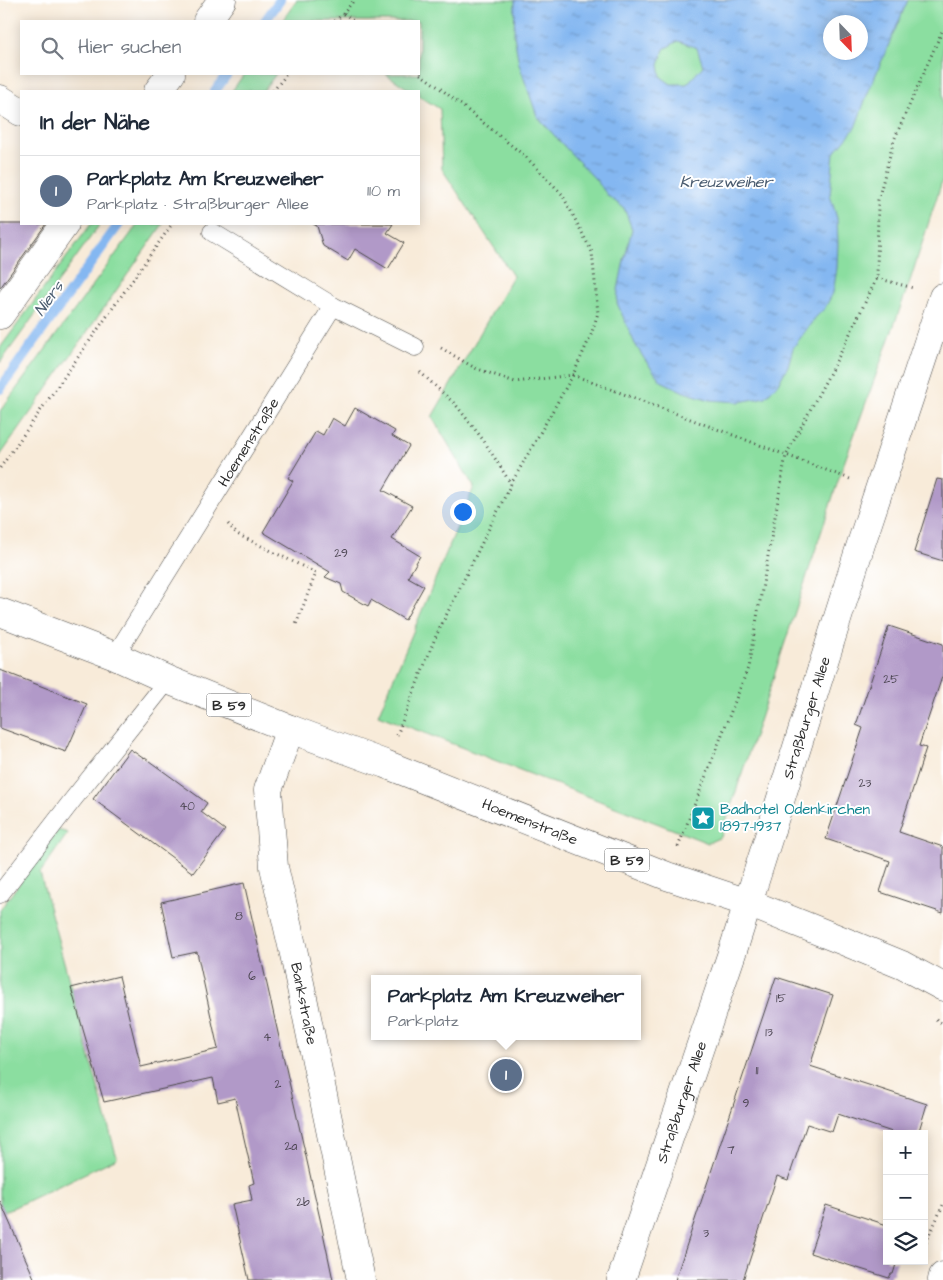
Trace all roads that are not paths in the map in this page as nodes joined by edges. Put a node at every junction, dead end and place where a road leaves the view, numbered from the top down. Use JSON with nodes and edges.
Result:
{"nodes":[{"id":1,"x":222,"y":0,"type":"edge"},
{"id":2,"x":208,"y":20,"type":"edge"},
{"id":3,"x":169,"y":75,"type":"edge"},
{"id":4,"x":159,"y":90,"type":"edge"},
{"id":5,"x":0,"y":99,"type":"edge"},
{"id":6,"x":20,"y":111,"type":"edge"},
{"id":7,"x":64,"y":225,"type":"edge"},
{"id":8,"x":212,"y":232,"type":"dead end"},
{"id":9,"x":943,"y":297,"type":"edge"},
{"id":10,"x":333,"y":306,"type":"junction"},
{"id":11,"x":0,"y":315,"type":"edge"},
{"id":12,"x":415,"y":348,"type":"road end"},
{"id":13,"x":0,"y":612,"type":"edge"},
{"id":14,"x":116,"y":656,"type":"junction"},
{"id":15,"x":168,"y":680,"type":"junction"},
{"id":16,"x":290,"y":729,"type":"junction"},
{"id":17,"x":0,"y":894,"type":"edge"},
{"id":18,"x":748,"y":903,"type":"junction"},
{"id":19,"x":943,"y":987,"type":"edge"},
{"id":20,"x":943,"y":1276,"type":"edge"},
{"id":21,"x":361,"y":1280,"type":"edge"},
{"id":22,"x":621,"y":1280,"type":"edge"},
{"id":23,"x":942,"y":1280,"type":"edge"}],
"edges":[{"from":1,"to":2,"type":"street"},
{"from":3,"to":4,"type":"street"},
{"from":5,"to":6,"type":"street"},
{"from":7,"to":11,"type":"street"},
{"from":8,"to":10,"type":"lane"},
{"from":9,"to":18,"type":"street","name":"Straßburger Allee"},
{"from":10,"to":12,"type":"lane"},
{"from":10,"to":14,"type":"lane","name":"Hoemenstraße"},
{"from":13,"to":14,"type":"street","name":"Hoemenstraße","number":"B 59"},
{"from":14,"to":15,"type":"street","name":"Hoemenstraße","number":"B 59"},
{"from":15,"to":16,"type":"street","name":"Hoemenstraße","number":"B 59"},
{"from":15,"to":17,"type":"lane"},
{"from":16,"to":18,"type":"street","name":"Hoemenstraße","number":"B 59"},
{"from":16,"to":21,"type":"street","name":"Bankstraße"},
{"from":18,"to":19,"type":"street","name":"Hoemenstraße","number":"B 59"},
{"from":18,"to":22,"type":"street","name":"Straßburger Allee"},
{"from":20,"to":23,"type":"street"}]}
